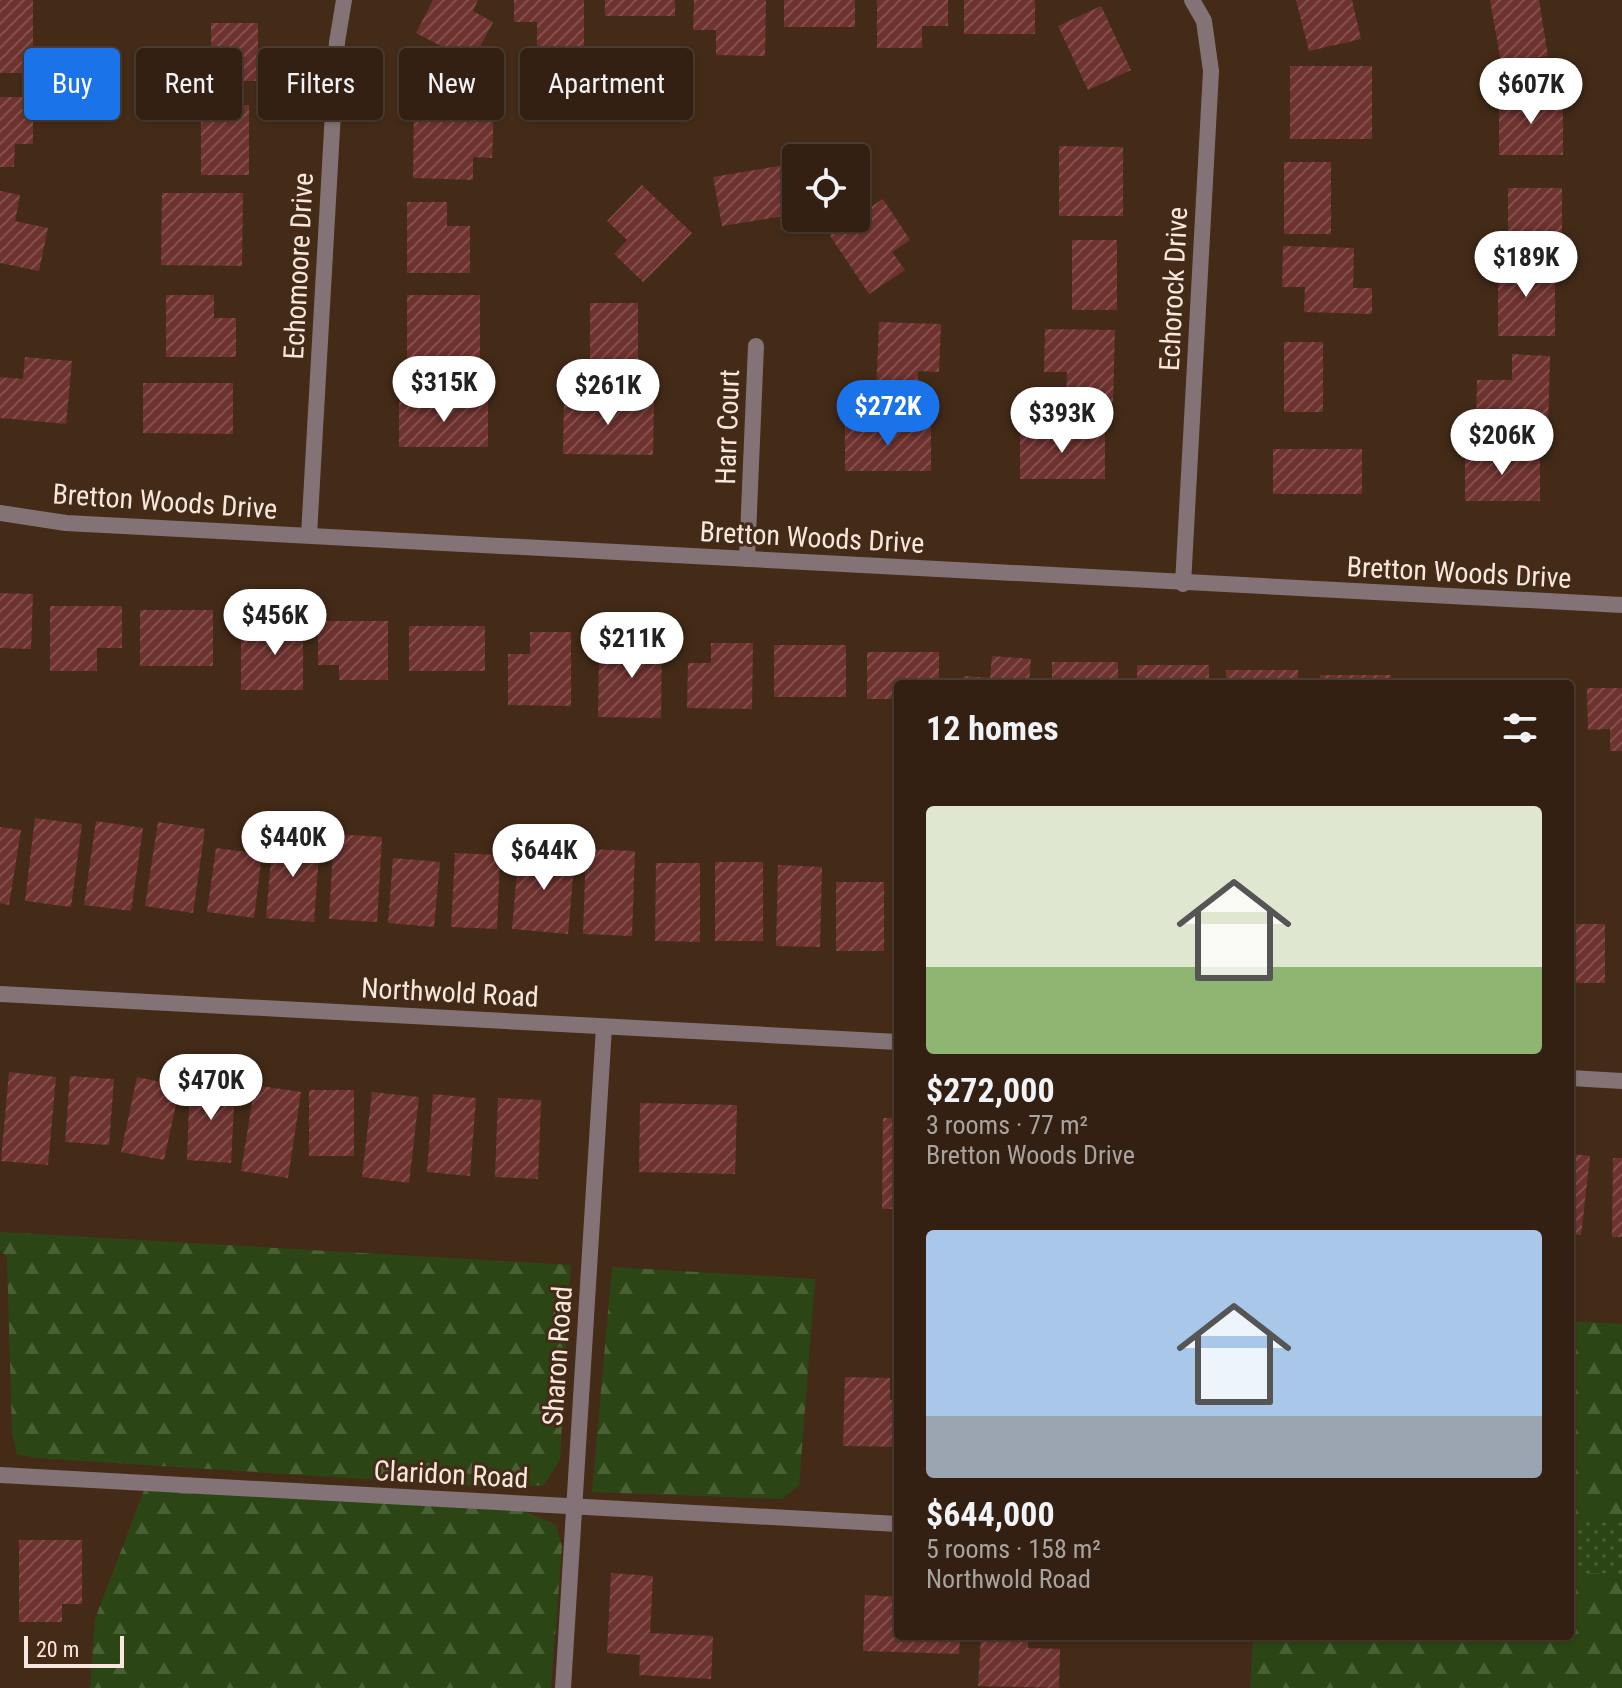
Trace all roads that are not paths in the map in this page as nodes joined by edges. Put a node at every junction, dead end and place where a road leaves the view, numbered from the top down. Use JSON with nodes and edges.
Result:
{"nodes":[{"id":1,"x":344,"y":0,"type":"edge"},
{"id":2,"x":1192,"y":0,"type":"edge"},
{"id":3,"x":756,"y":346,"type":"dead end"},
{"id":4,"x":0,"y":513,"type":"edge"},
{"id":5,"x":309,"y":535,"type":"junction"},
{"id":6,"x":747,"y":559,"type":"junction"},
{"id":7,"x":1183,"y":584,"type":"junction"},
{"id":8,"x":1622,"y":605,"type":"edge"},
{"id":9,"x":0,"y":994,"type":"edge"},
{"id":10,"x":604,"y":1027,"type":"junction"},
{"id":11,"x":894,"y":1042,"type":"edge"},
{"id":12,"x":1574,"y":1078,"type":"edge"},
{"id":13,"x":1622,"y":1081,"type":"edge"},
{"id":14,"x":0,"y":1475,"type":"edge"},
{"id":15,"x":574,"y":1508,"type":"junction"},
{"id":16,"x":894,"y":1524,"type":"edge"},
{"id":17,"x":563,"y":1688,"type":"edge"}],
"edges":[{"from":1,"to":5,"type":"street","name":"Echomoore Drive"},
{"from":2,"to":7,"type":"street","name":"Echorock Drive"},
{"from":3,"to":6,"type":"street","name":"Harr Court"},
{"from":4,"to":5,"type":"street","name":"Bretton Woods Drive"},
{"from":5,"to":6,"type":"street","name":"Bretton Woods Drive"},
{"from":6,"to":7,"type":"street","name":"Bretton Woods Drive"},
{"from":7,"to":8,"type":"street","name":"Bretton Woods Drive"},
{"from":9,"to":10,"type":"street","name":"Northwold Road"},
{"from":10,"to":11,"type":"street","name":"Northwold Road"},
{"from":10,"to":15,"type":"street","name":"Sharon Road"},
{"from":12,"to":13,"type":"street"},
{"from":14,"to":15,"type":"street","name":"Claridon Road"},
{"from":15,"to":16,"type":"street","name":"Claridon Road"},
{"from":15,"to":17,"type":"street","name":"Sharon Road"}]}
